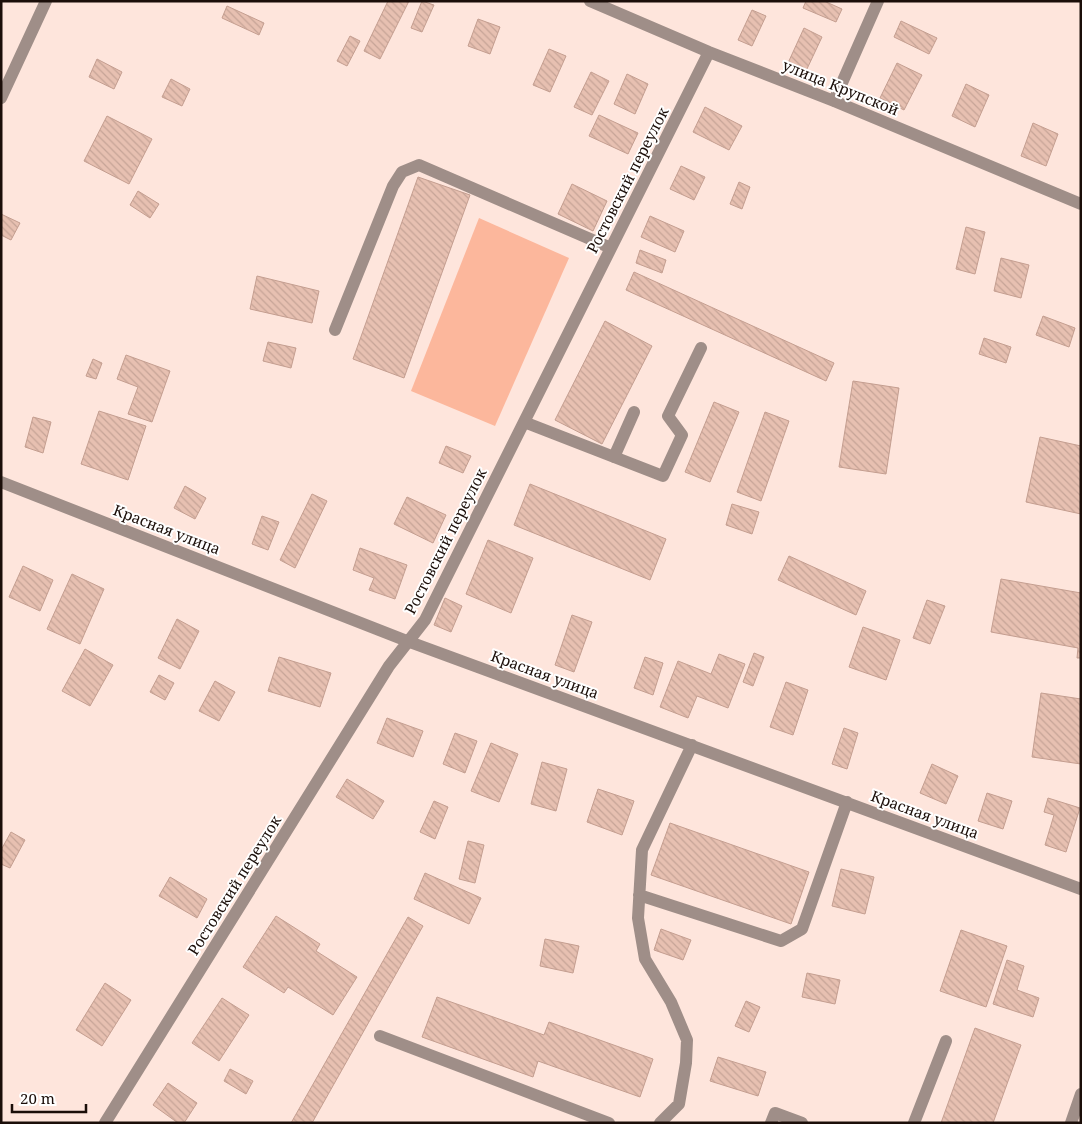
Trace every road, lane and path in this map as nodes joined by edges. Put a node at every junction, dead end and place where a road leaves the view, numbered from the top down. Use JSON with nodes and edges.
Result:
{"nodes":[{"id":1,"x":46,"y":1,"type":"edge"},
{"id":2,"x":590,"y":1,"type":"edge"},
{"id":3,"x":878,"y":1,"type":"edge"},
{"id":4,"x":709,"y":52,"type":"junction"},
{"id":5,"x":1,"y":98,"type":"edge"},
{"id":6,"x":834,"y":101,"type":"junction"},
{"id":7,"x":1081,"y":204,"type":"edge"},
{"id":8,"x":611,"y":248,"type":"junction"},
{"id":9,"x":334,"y":330,"type":"dead end"},
{"id":10,"x":700,"y":348,"type":"dead end"},
{"id":11,"x":634,"y":412,"type":"dead end"},
{"id":12,"x":524,"y":422,"type":"junction"},
{"id":13,"x":614,"y":456,"type":"junction"},
{"id":14,"x":1,"y":482,"type":"edge"},
{"id":15,"x":407,"y":642,"type":"junction"},
{"id":16,"x":692,"y":745,"type":"junction"},
{"id":17,"x":847,"y":802,"type":"junction"},
{"id":18,"x":1081,"y":889,"type":"edge"},
{"id":19,"x":638,"y":895,"type":"junction"},
{"id":20,"x":380,"y":1036,"type":"dead end"},
{"id":21,"x":946,"y":1041,"type":"dead end"},
{"id":22,"x":1081,"y":1094,"type":"edge"},
{"id":23,"x":106,"y":1123,"type":"edge"},
{"id":24,"x":609,"y":1123,"type":"edge"},
{"id":25,"x":660,"y":1123,"type":"edge"},
{"id":26,"x":771,"y":1123,"type":"edge"},
{"id":27,"x":802,"y":1123,"type":"edge"},
{"id":28,"x":914,"y":1123,"type":"edge"},
{"id":29,"x":1071,"y":1123,"type":"edge"}],
"edges":[{"from":1,"to":5,"type":"street"},
{"from":2,"to":4,"type":"street","name":"улица Крупской"},
{"from":3,"to":6,"type":"street"},
{"from":4,"to":6,"type":"street","name":"улица Крупской"},
{"from":4,"to":8,"type":"street","name":"Ростовский переулок"},
{"from":6,"to":7,"type":"street","name":"улица Крупской"},
{"from":8,"to":9,"type":"street"},
{"from":8,"to":12,"type":"street","name":"Ростовский переулок"},
{"from":10,"to":13,"type":"street"},
{"from":11,"to":13,"type":"street"},
{"from":12,"to":13,"type":"street"},
{"from":12,"to":15,"type":"street","name":"Ростовский переулок"},
{"from":14,"to":15,"type":"street","name":"Красная улица"},
{"from":15,"to":16,"type":"street","name":"Красная улица"},
{"from":15,"to":23,"type":"street","name":"Ростовский переулок"},
{"from":16,"to":17,"type":"street","name":"Красная улица"},
{"from":16,"to":19,"type":"street"},
{"from":17,"to":18,"type":"street","name":"Красная улица"},
{"from":17,"to":19,"type":"street"},
{"from":19,"to":25,"type":"street"},
{"from":20,"to":24,"type":"street"},
{"from":21,"to":28,"type":"street"},
{"from":22,"to":29,"type":"street"},
{"from":26,"to":27,"type":"street"}]}
